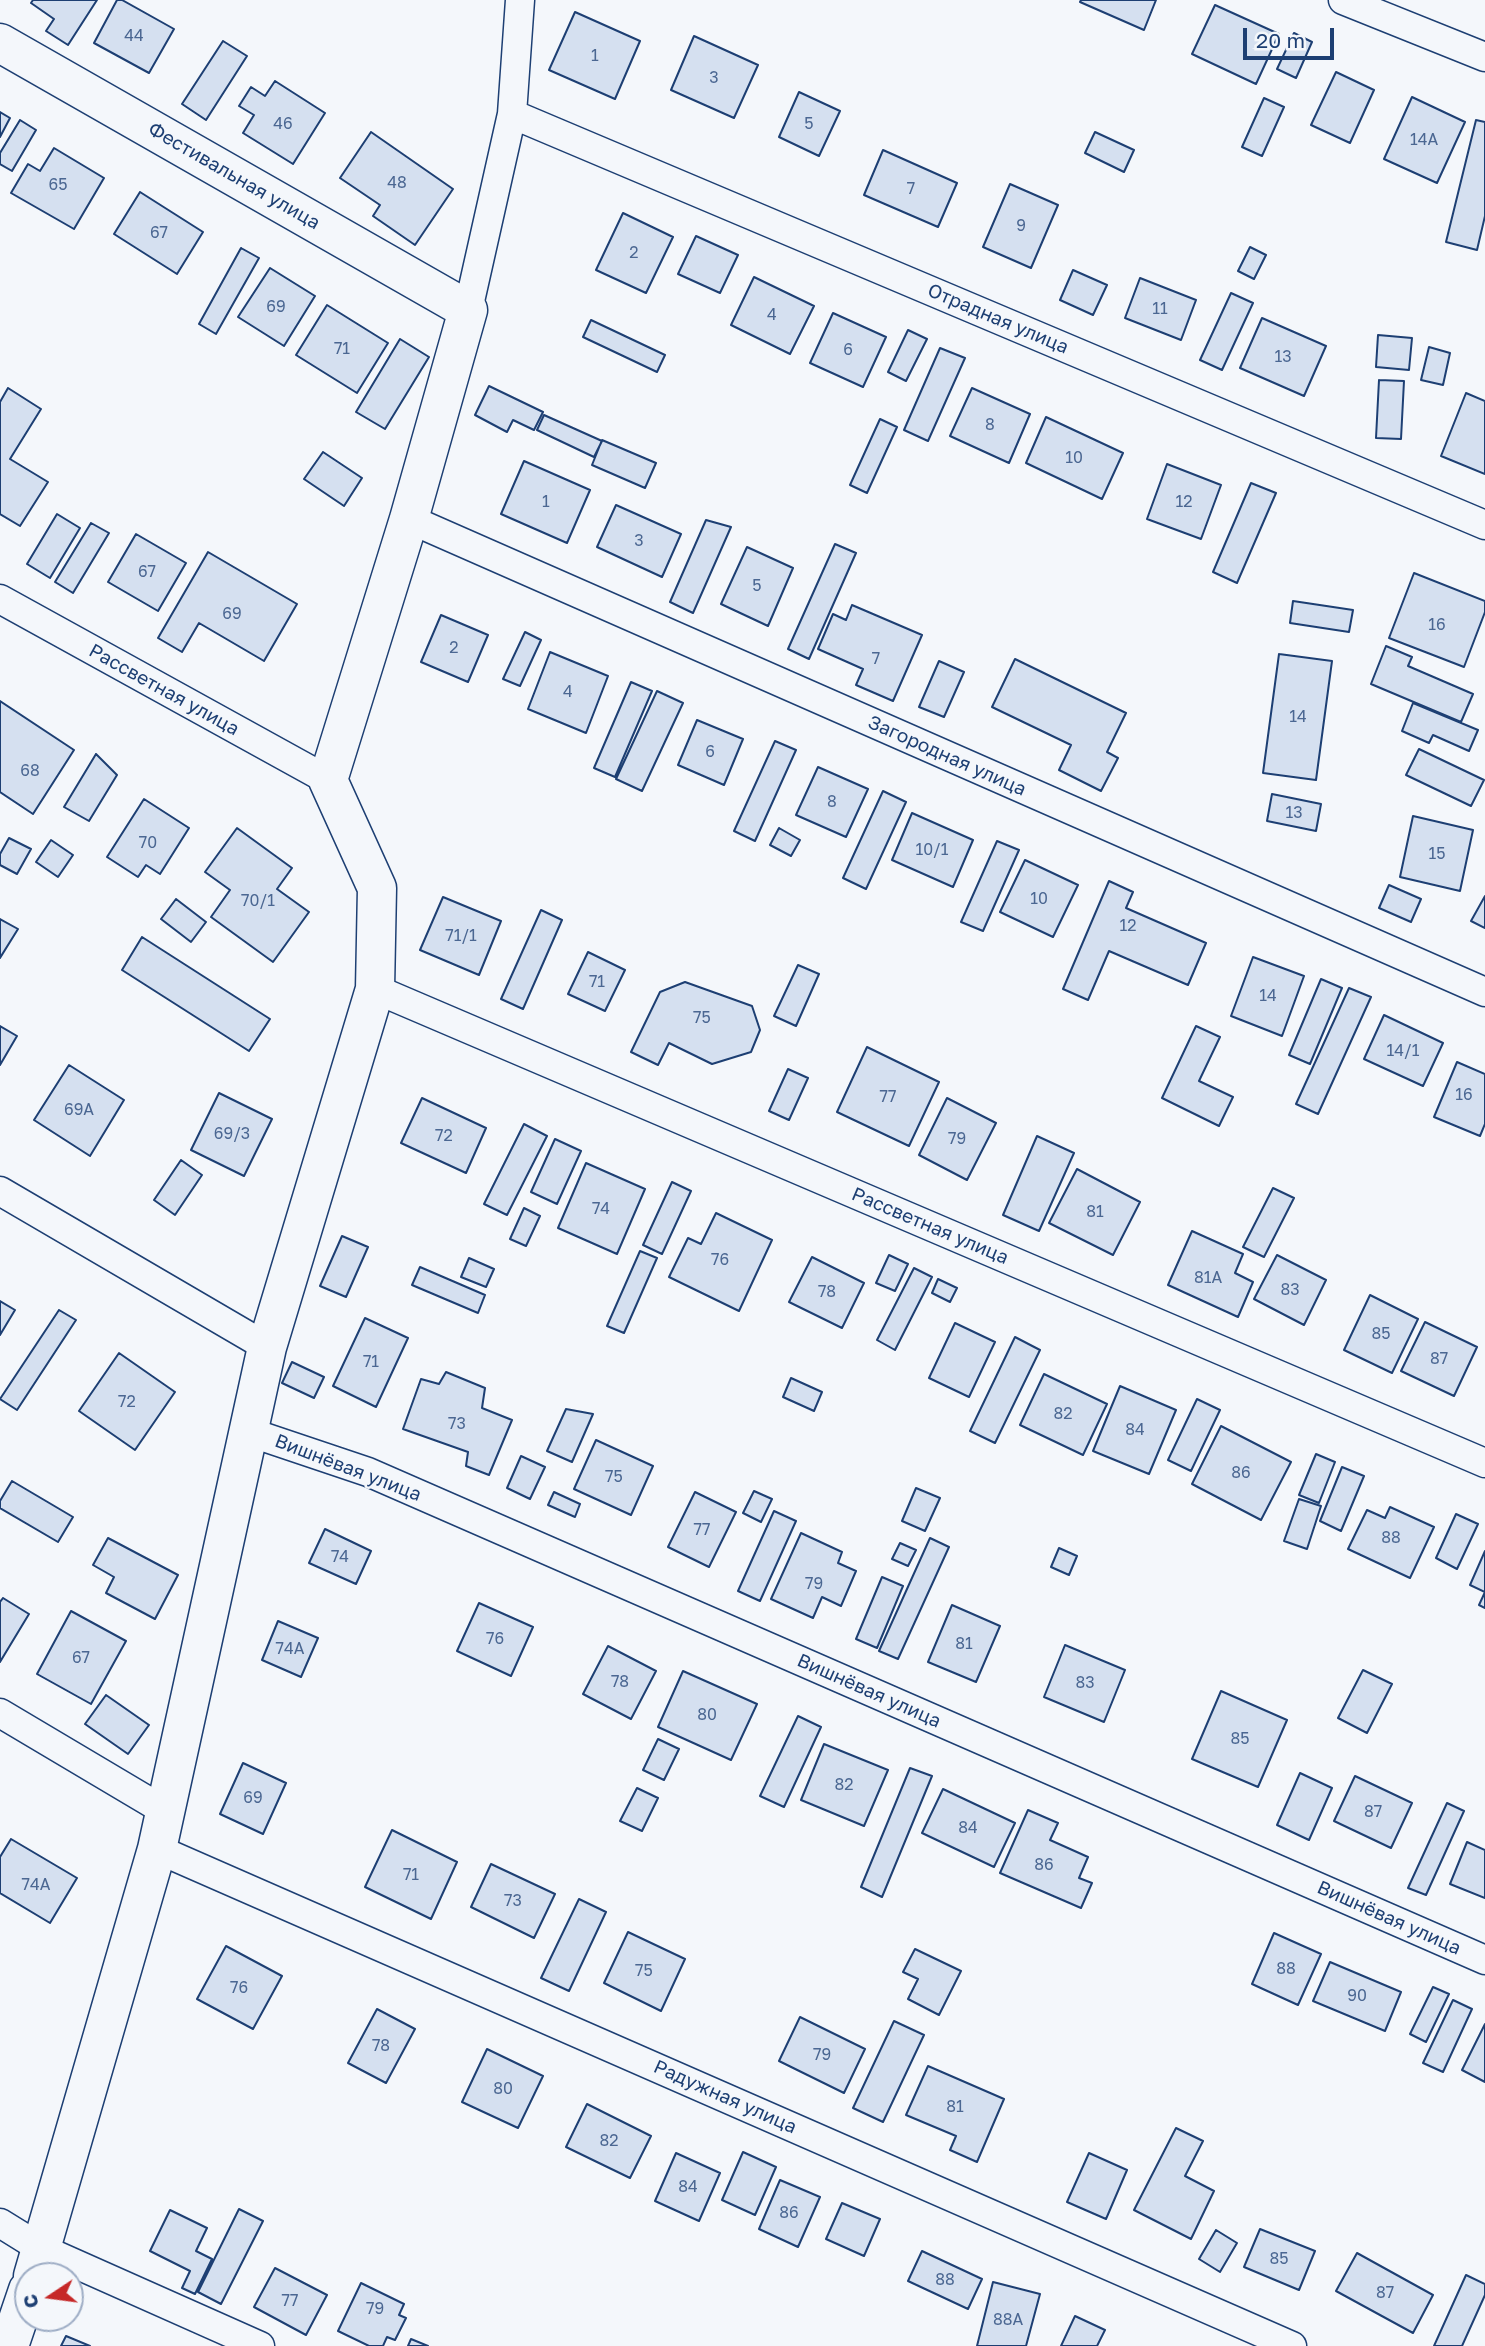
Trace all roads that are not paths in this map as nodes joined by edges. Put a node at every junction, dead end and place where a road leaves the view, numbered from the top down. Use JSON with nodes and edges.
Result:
{"nodes":[{"id":1,"x":520,"y":0,"type":"edge"},
{"id":2,"x":1343,"y":0,"type":"edge"},
{"id":3,"x":0,"y":43,"type":"edge"},
{"id":4,"x":1485,"y":57,"type":"edge"},
{"id":5,"x":512,"y":114,"type":"junction"},
{"id":6,"x":468,"y":310,"type":"junction"},
{"id":7,"x":409,"y":519,"type":"junction"},
{"id":8,"x":1485,"y":524,"type":"edge"},
{"id":9,"x":0,"y":599,"type":"edge"},
{"id":10,"x":328,"y":780,"type":"junction"},
{"id":11,"x":375,"y":989,"type":"junction"},
{"id":12,"x":1485,"y":992,"type":"edge"},
{"id":13,"x":0,"y":1191,"type":"edge"},
{"id":14,"x":267,"y":1347,"type":"junction"},
{"id":15,"x":249,"y":1432,"type":"junction"},
{"id":16,"x":1485,"y":1463,"type":"edge"},
{"id":17,"x":0,"y":1713,"type":"edge"},
{"id":18,"x":165,"y":1811,"type":"junction"},
{"id":19,"x":158,"y":1849,"type":"junction"},
{"id":20,"x":1485,"y":1960,"type":"edge"},
{"id":21,"x":0,"y":2223,"type":"edge"},
{"id":22,"x":37,"y":2262,"type":"edge"},
{"id":23,"x":38,"y":2262,"type":"edge"},
{"id":24,"x":84,"y":2280,"type":"edge"},
{"id":25,"x":260,"y":2346,"type":"edge"},
{"id":26,"x":1292,"y":2346,"type":"edge"}],
"edges":[{"from":1,"to":5,"type":"street"},
{"from":2,"to":4,"type":"street"},
{"from":3,"to":6,"type":"street","name":"Фестивальная улица"},
{"from":5,"to":6,"type":"street"},
{"from":5,"to":8,"type":"street","name":"Отрадная улица"},
{"from":6,"to":7,"type":"street"},
{"from":7,"to":10,"type":"street"},
{"from":7,"to":12,"type":"street","name":"Загородная улица"},
{"from":9,"to":10,"type":"street","name":"Рассветная улица"},
{"from":10,"to":11,"type":"street"},
{"from":11,"to":14,"type":"street"},
{"from":11,"to":16,"type":"street","name":"Рассветная улица"},
{"from":13,"to":14,"type":"street"},
{"from":14,"to":15,"type":"street"},
{"from":15,"to":18,"type":"street"},
{"from":15,"to":20,"type":"street","name":"Вишнёвая улица"},
{"from":17,"to":18,"type":"street"},
{"from":18,"to":19,"type":"street"},
{"from":19,"to":23,"type":"street"},
{"from":19,"to":26,"type":"street","name":"Радужная улица"},
{"from":21,"to":22,"type":"street"},
{"from":24,"to":25,"type":"street"}]}
